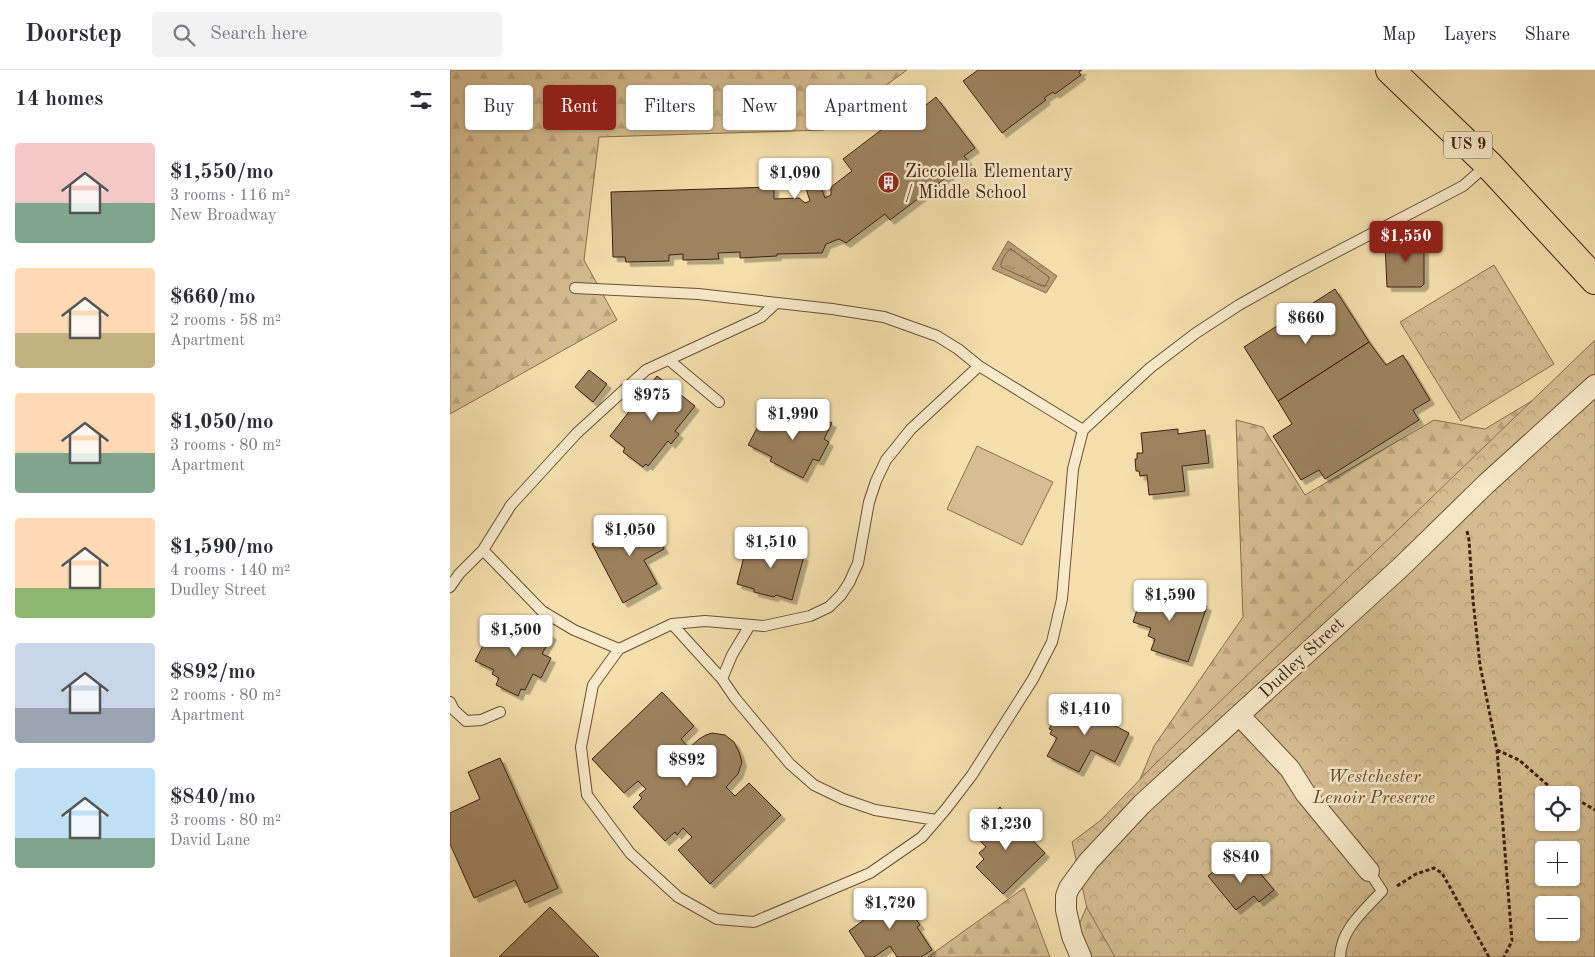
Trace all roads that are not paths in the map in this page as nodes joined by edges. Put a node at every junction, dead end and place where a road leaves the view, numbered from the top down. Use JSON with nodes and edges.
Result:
{"nodes":[{"id":1,"x":1390,"y":70,"type":"edge"},
{"id":2,"x":1488,"y":164,"type":"junction"},
{"id":3,"x":1595,"y":280,"type":"edge"},
{"id":4,"x":574,"y":288,"type":"dead end"},
{"id":5,"x":775,"y":304,"type":"junction"},
{"id":6,"x":669,"y":360,"type":"junction"},
{"id":7,"x":979,"y":366,"type":"junction"},
{"id":8,"x":1595,"y":385,"type":"edge"},
{"id":9,"x":719,"y":402,"type":"dead end"},
{"id":10,"x":1083,"y":430,"type":"junction"},
{"id":11,"x":483,"y":550,"type":"junction"},
{"id":12,"x":450,"y":587,"type":"edge"},
{"id":13,"x":672,"y":624,"type":"junction"},
{"id":14,"x":750,"y":625,"type":"junction"},
{"id":15,"x":619,"y":649,"type":"junction"},
{"id":16,"x":722,"y":679,"type":"junction"},
{"id":17,"x":450,"y":702,"type":"edge"},
{"id":18,"x":500,"y":712,"type":"dead end"},
{"id":19,"x":1240,"y":716,"type":"junction"},
{"id":20,"x":936,"y":820,"type":"junction"},
{"id":21,"x":1369,"y":871,"type":"joint"},
{"id":22,"x":1081,"y":957,"type":"edge"},
{"id":23,"x":1340,"y":957,"type":"edge"}],
"edges":[{"from":1,"to":2,"type":"main road","number":"US 9"},
{"from":2,"to":3,"type":"main road","number":"US 9"},
{"from":2,"to":10,"type":"lane"},
{"from":4,"to":5,"type":"lane"},
{"from":5,"to":6,"type":"lane"},
{"from":5,"to":7,"type":"lane"},
{"from":6,"to":9,"type":"lane"},
{"from":6,"to":11,"type":"lane"},
{"from":7,"to":10,"type":"lane"},
{"from":7,"to":14,"type":"lane"},
{"from":8,"to":19,"type":"street","name":"Dudley Street"},
{"from":10,"to":20,"type":"lane"},
{"from":11,"to":12,"type":"lane"},
{"from":11,"to":15,"type":"lane"},
{"from":13,"to":14,"type":"lane"},
{"from":13,"to":15,"type":"lane"},
{"from":13,"to":16,"type":"lane"},
{"from":14,"to":16,"type":"lane"},
{"from":15,"to":20,"type":"lane"},
{"from":16,"to":20,"type":"lane"},
{"from":17,"to":18,"type":"lane"},
{"from":19,"to":21,"type":"street"},
{"from":19,"to":22,"type":"street","name":"Dudley Street"},
{"from":21,"to":23,"type":"lane"}]}
